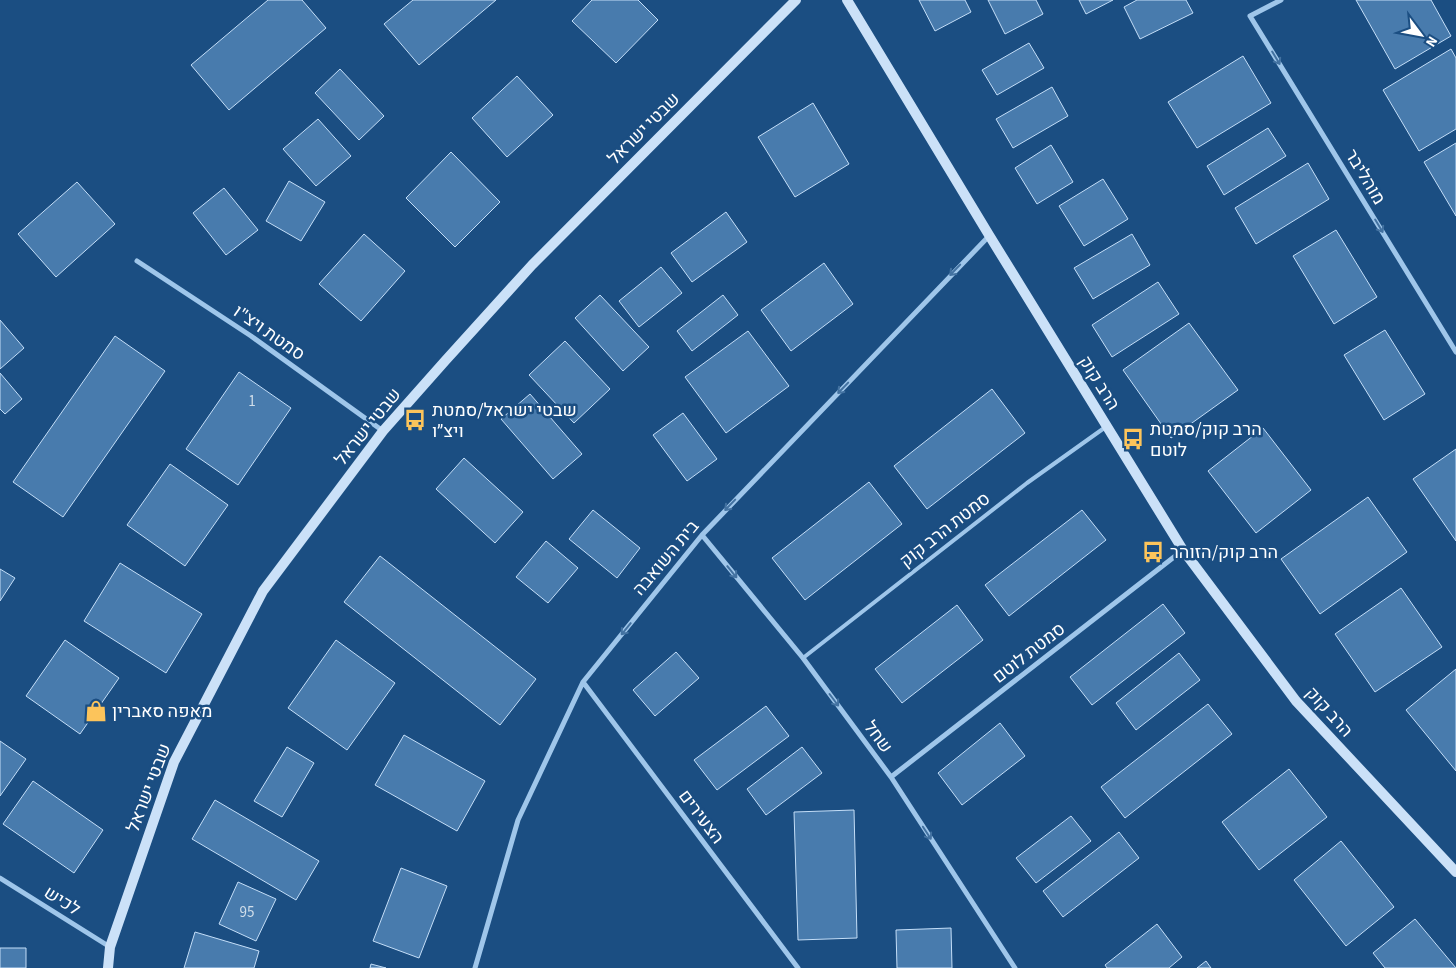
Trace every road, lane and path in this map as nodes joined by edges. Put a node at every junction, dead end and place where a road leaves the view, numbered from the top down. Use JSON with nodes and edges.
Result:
{"nodes":[{"id":1,"x":796,"y":0,"type":"edge"},
{"id":2,"x":847,"y":0,"type":"edge"},
{"id":3,"x":1281,"y":0,"type":"edge"},
{"id":4,"x":989,"y":235,"type":"junction"},
{"id":5,"x":137,"y":261,"type":"dead end"},
{"id":6,"x":1456,"y":352,"type":"edge"},
{"id":7,"x":1107,"y":426,"type":"junction"},
{"id":8,"x":382,"y":431,"type":"junction"},
{"id":9,"x":702,"y":535,"type":"junction"},
{"id":10,"x":1183,"y":550,"type":"junction"},
{"id":11,"x":803,"y":658,"type":"junction"},
{"id":12,"x":583,"y":682,"type":"junction"},
{"id":13,"x":891,"y":778,"type":"junction"},
{"id":14,"x":1456,"y":872,"type":"edge"},
{"id":15,"x":0,"y":878,"type":"edge"},
{"id":16,"x":110,"y":947,"type":"junction"},
{"id":17,"x":108,"y":968,"type":"edge"},
{"id":18,"x":475,"y":968,"type":"edge"},
{"id":19,"x":798,"y":968,"type":"edge"},
{"id":20,"x":1015,"y":968,"type":"edge"}],
"edges":[{"from":1,"to":8,"type":"street","name":"שבטי ישראל"},
{"from":2,"to":4,"type":"street","name":"הרב קוק"},
{"from":3,"to":6,"type":"street","name":"מוהליבר","one_way":true},
{"from":4,"to":7,"type":"street","name":"הרב קוק"},
{"from":4,"to":9,"type":"street","name":"בית השואבה","one_way":true},
{"from":5,"to":8,"type":"street","name":"סמטת ויצ\"ו"},
{"from":7,"to":10,"type":"street","name":"הרב קוק"},
{"from":7,"to":11,"type":"lane","name":"סמטת הרב קוק"},
{"from":8,"to":16,"type":"street","name":"שבטי ישראל"},
{"from":9,"to":11,"type":"street","name":"שחל","one_way":true},
{"from":9,"to":12,"type":"street","name":"בית השואבה","one_way":true},
{"from":10,"to":13,"type":"street","name":"סמטת לוטם"},
{"from":10,"to":14,"type":"street","name":"הרב קוק"},
{"from":11,"to":13,"type":"street","name":"שחל","one_way":true},
{"from":12,"to":18,"type":"street","name":"בית השואבה"},
{"from":12,"to":19,"type":"street","name":"הצעירים"},
{"from":13,"to":20,"type":"street","name":"שחל","one_way":true},
{"from":15,"to":16,"type":"street","name":"לכיש"},
{"from":16,"to":17,"type":"street","name":"שבטי ישראל"}]}
